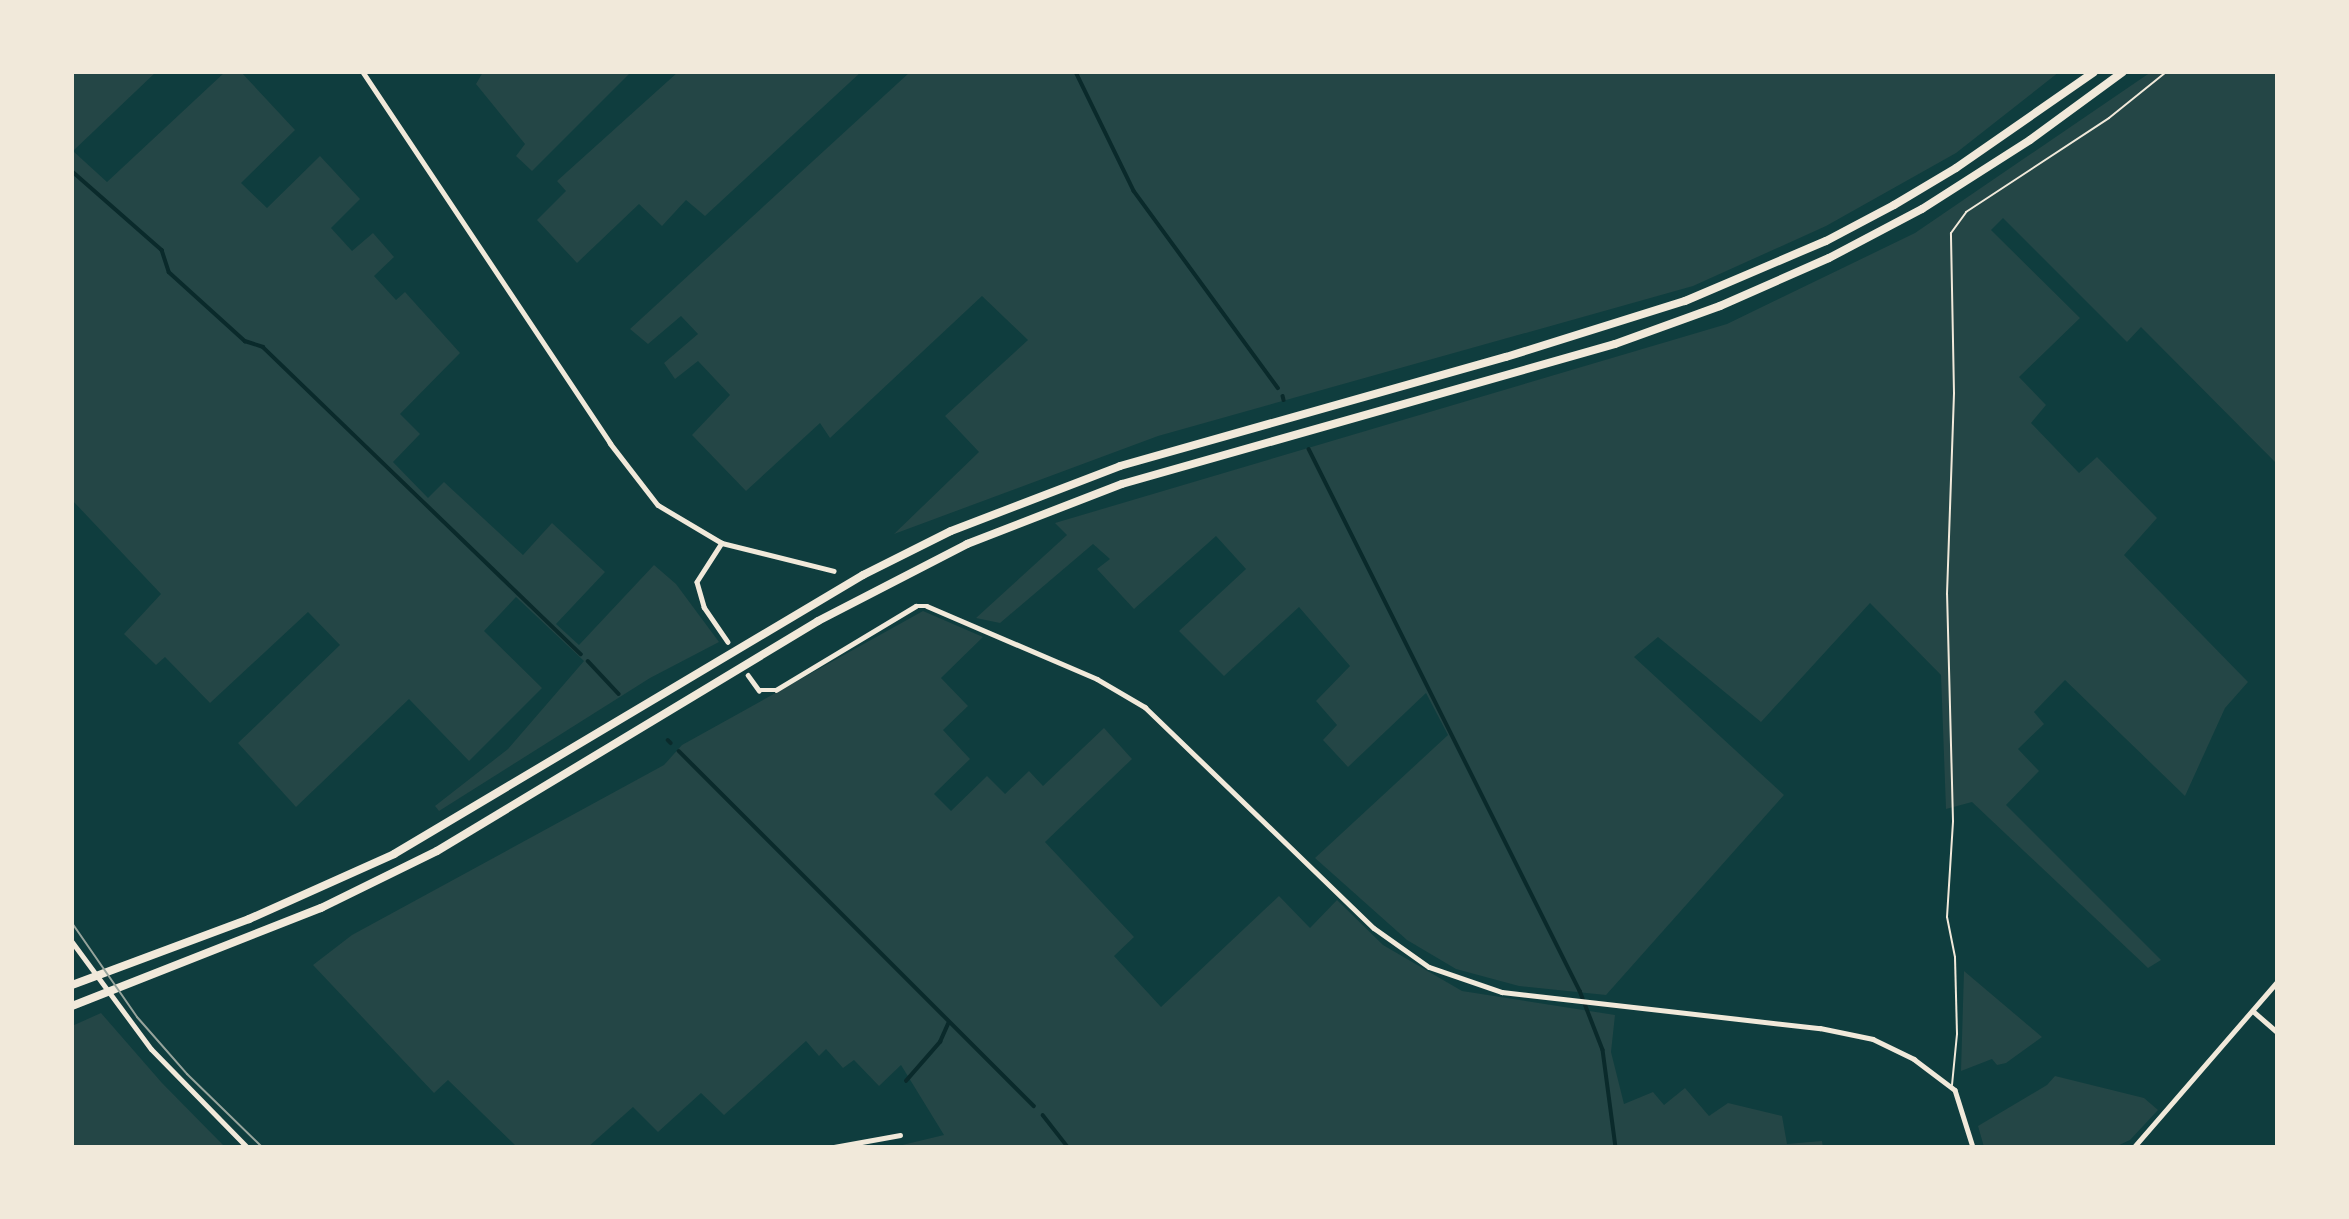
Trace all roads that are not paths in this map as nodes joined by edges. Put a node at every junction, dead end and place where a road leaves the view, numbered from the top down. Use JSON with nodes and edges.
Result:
{"nodes":[{"id":1,"x":363,"y":72,"type":"edge"},
{"id":2,"x":2094,"y":72,"type":"edge"},
{"id":3,"x":2123,"y":72,"type":"edge"},
{"id":4,"x":2166,"y":72,"type":"edge"},
{"id":5,"x":722,"y":544,"type":"junction"},
{"id":6,"x":834,"y":571,"type":"dead end"},
{"id":7,"x":728,"y":642,"type":"dead end"},
{"id":8,"x":748,"y":675,"type":"dead end"},
{"id":9,"x":73,"y":944,"type":"edge"},
{"id":10,"x":2277,"y":982,"type":"edge"},
{"id":11,"x":72,"y":985,"type":"edge"},
{"id":12,"x":72,"y":1006,"type":"edge"},
{"id":13,"x":2253,"y":1011,"type":"junction"},
{"id":14,"x":2277,"y":1032,"type":"edge"},
{"id":15,"x":1951,"y":1086,"type":"junction"},
{"id":16,"x":900,"y":1135,"type":"dead end"},
{"id":17,"x":247,"y":1147,"type":"edge"},
{"id":18,"x":834,"y":1147,"type":"edge"},
{"id":19,"x":1973,"y":1147,"type":"edge"},
{"id":20,"x":2134,"y":1147,"type":"edge"}],
"edges":[{"from":1,"to":5,"type":"street"},
{"from":2,"to":11,"type":"highway"},
{"from":3,"to":12,"type":"highway"},
{"from":4,"to":15,"type":"lane"},
{"from":5,"to":6,"type":"street"},
{"from":5,"to":7,"type":"street"},
{"from":8,"to":15,"type":"street"},
{"from":9,"to":17,"type":"street"},
{"from":10,"to":13,"type":"street"},
{"from":13,"to":14,"type":"street"},
{"from":13,"to":20,"type":"street"},
{"from":15,"to":19,"type":"street"},
{"from":16,"to":18,"type":"street"}]}
